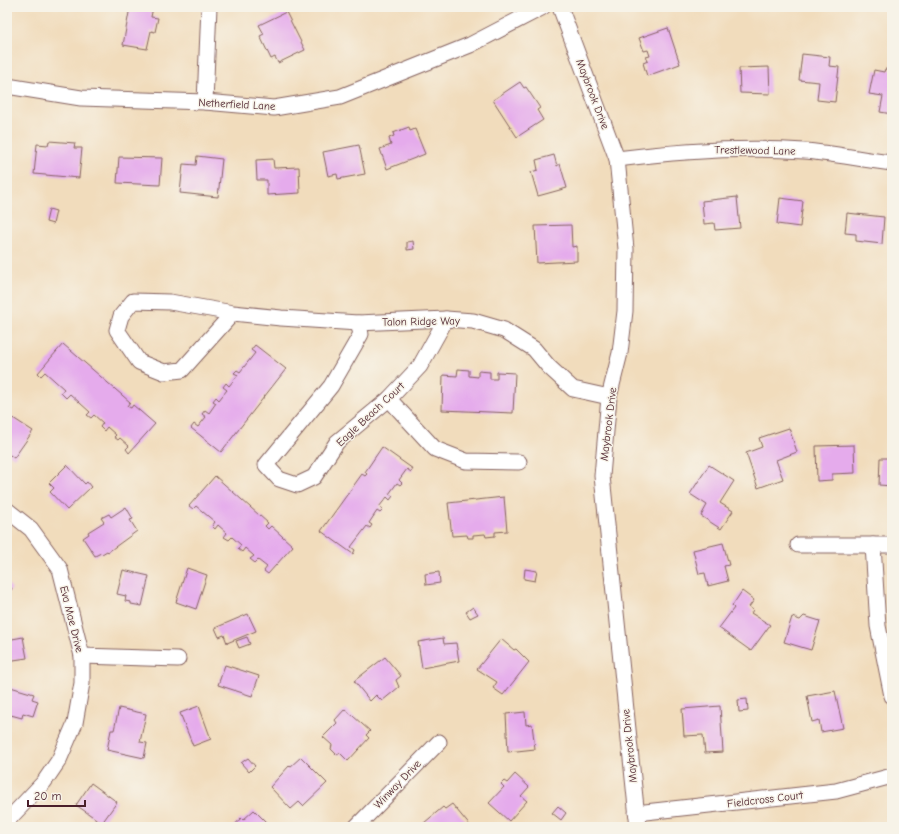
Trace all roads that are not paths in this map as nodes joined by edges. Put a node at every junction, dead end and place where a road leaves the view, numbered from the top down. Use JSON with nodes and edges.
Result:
{"nodes":[{"id":1,"x":209,"y":7,"type":"edge"},
{"id":2,"x":543,"y":7,"type":"edge"},
{"id":3,"x":560,"y":7,"type":"edge"},
{"id":4,"x":7,"y":86,"type":"edge"},
{"id":5,"x":205,"y":102,"type":"junction"},
{"id":6,"x":617,"y":158,"type":"junction"},
{"id":7,"x":892,"y":163,"type":"edge"},
{"id":8,"x":233,"y":313,"type":"junction"},
{"id":9,"x":446,"y":319,"type":"junction"},
{"id":10,"x":358,"y":323,"type":"junction"},
{"id":11,"x":610,"y":397,"type":"junction"},
{"id":12,"x":389,"y":400,"type":"junction"},
{"id":13,"x":520,"y":462,"type":"dead end"},
{"id":14,"x":7,"y":510,"type":"edge"},
{"id":15,"x":798,"y":545,"type":"dead end"},
{"id":16,"x":873,"y":545,"type":"junction"},
{"id":17,"x":892,"y":545,"type":"edge"},
{"id":18,"x":82,"y":656,"type":"junction"},
{"id":19,"x":178,"y":659,"type":"dead end"},
{"id":20,"x":892,"y":696,"type":"edge"},
{"id":21,"x":439,"y":742,"type":"dead end"},
{"id":22,"x":892,"y":776,"type":"edge"},
{"id":23,"x":637,"y":820,"type":"edge"},
{"id":24,"x":7,"y":821,"type":"edge"},
{"id":25,"x":356,"y":827,"type":"edge"}],
"edges":[{"from":1,"to":5,"type":"street"},
{"from":2,"to":5,"type":"street","name":"Netherfield Lane"},
{"from":3,"to":6,"type":"street","name":"Maybrook Drive"},
{"from":4,"to":5,"type":"street","name":"Netherfield Lane"},
{"from":6,"to":7,"type":"street","name":"Trestlewood Lane"},
{"from":6,"to":11,"type":"street","name":"Maybrook Drive"},
{"from":8,"to":8,"type":"street","name":"Talon Ridge Way"},
{"from":8,"to":10,"type":"street","name":"Talon Ridge Way"},
{"from":9,"to":10,"type":"street","name":"Talon Ridge Way"},
{"from":9,"to":11,"type":"street","name":"Talon Ridge Way"},
{"from":9,"to":12,"type":"street","name":"Eagle Beach Court"},
{"from":10,"to":12,"type":"street","name":"Eagle Beach Court"},
{"from":11,"to":23,"type":"street","name":"Maybrook Drive"},
{"from":12,"to":13,"type":"street"},
{"from":14,"to":18,"type":"street","name":"Eva Mae Drive"},
{"from":15,"to":16,"type":"street"},
{"from":16,"to":17,"type":"street"},
{"from":16,"to":20,"type":"street"},
{"from":18,"to":19,"type":"street"},
{"from":18,"to":24,"type":"street","name":"Eva Mae Drive"},
{"from":21,"to":25,"type":"street","name":"Winway Drive"},
{"from":22,"to":23,"type":"street","name":"Fieldcross Court"}]}
